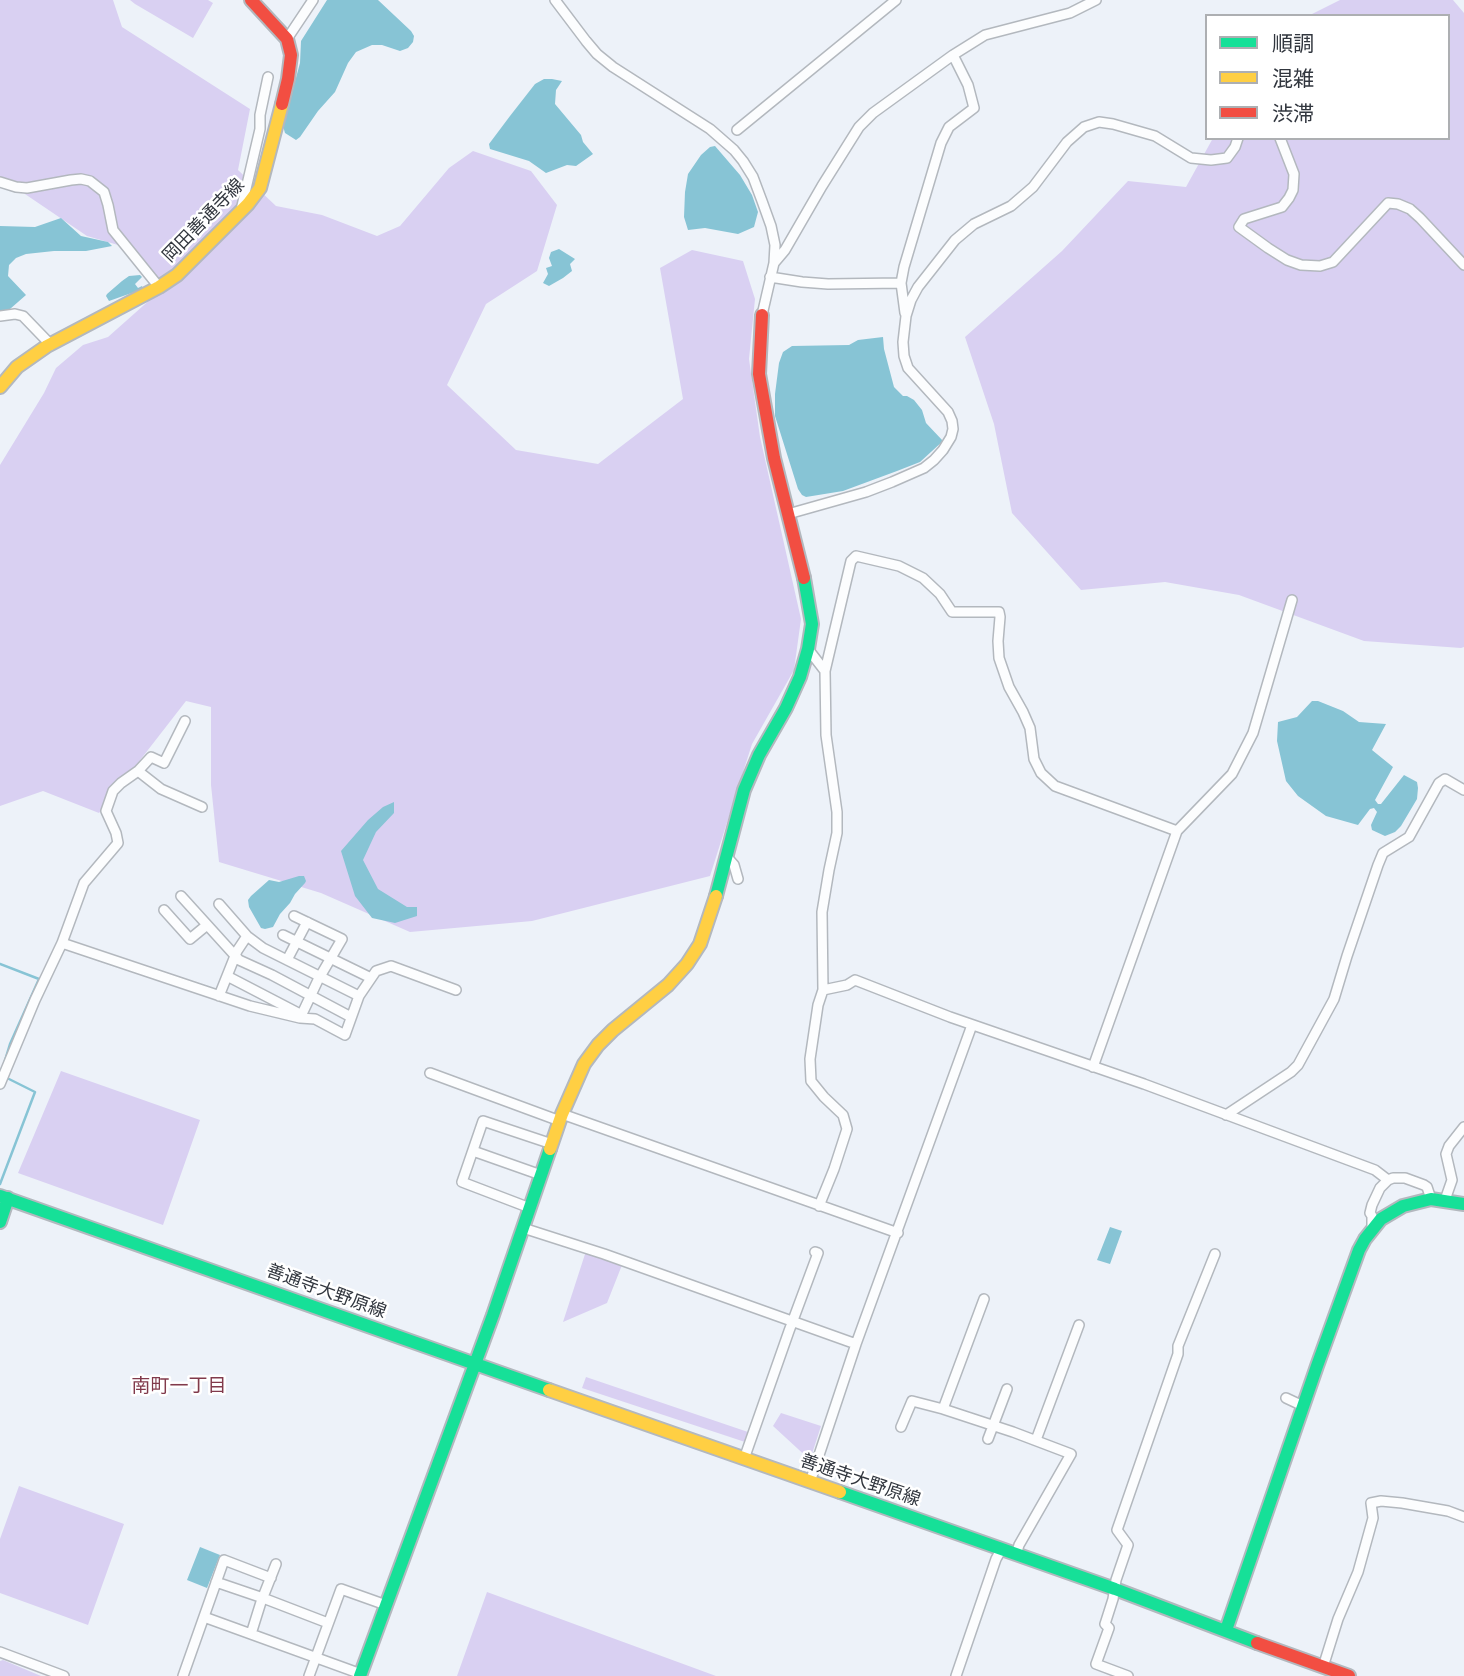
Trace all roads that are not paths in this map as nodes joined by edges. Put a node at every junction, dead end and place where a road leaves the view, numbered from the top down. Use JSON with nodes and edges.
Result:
{"nodes":[{"id":1,"x":251,"y":0,"type":"edge"},
{"id":2,"x":313,"y":0,"type":"edge"},
{"id":3,"x":555,"y":0,"type":"edge"},
{"id":4,"x":1096,"y":0,"type":"edge"},
{"id":5,"x":890,"y":2,"type":"edge"},
{"id":6,"x":287,"y":38,"type":"junction"},
{"id":7,"x":953,"y":55,"type":"junction"},
{"id":8,"x":268,"y":77,"type":"dead end"},
{"id":9,"x":737,"y":130,"type":"dead end"},
{"id":10,"x":1237,"y":140,"type":"edge"},
{"id":11,"x":1281,"y":140,"type":"edge"},
{"id":12,"x":0,"y":182,"type":"edge"},
{"id":13,"x":240,"y":212,"type":"junction"},
{"id":14,"x":774,"y":263,"type":"junction"},
{"id":15,"x":1464,"y":265,"type":"edge"},
{"id":16,"x":770,"y":276,"type":"junction"},
{"id":17,"x":901,"y":283,"type":"junction"},
{"id":18,"x":159,"y":287,"type":"junction"},
{"id":19,"x":762,"y":315,"type":"joint"},
{"id":20,"x":0,"y":316,"type":"edge"},
{"id":21,"x":906,"y":316,"type":"junction"},
{"id":22,"x":51,"y":345,"type":"junction"},
{"id":23,"x":0,"y":387,"type":"edge"},
{"id":24,"x":788,"y":514,"type":"junction"},
{"id":25,"x":1292,"y":600,"type":"dead end"},
{"id":26,"x":808,"y":649,"type":"junction"},
{"id":27,"x":825,"y":671,"type":"junction"},
{"id":28,"x":185,"y":721,"type":"dead end"},
{"id":29,"x":138,"y":771,"type":"junction"},
{"id":30,"x":1464,"y":790,"type":"edge"},
{"id":31,"x":202,"y":807,"type":"dead end"},
{"id":32,"x":1177,"y":831,"type":"junction"},
{"id":33,"x":727,"y":857,"type":"junction"},
{"id":34,"x":738,"y":879,"type":"dead end"},
{"id":35,"x":181,"y":896,"type":"dead end"},
{"id":36,"x":219,"y":904,"type":"dead end"},
{"id":37,"x":164,"y":910,"type":"dead end"},
{"id":38,"x":294,"y":916,"type":"dead end"},
{"id":39,"x":307,"y":922,"type":"junction"},
{"id":40,"x":207,"y":925,"type":"junction"},
{"id":41,"x":284,"y":935,"type":"dead end"},
{"id":42,"x":247,"y":936,"type":"junction"},
{"id":43,"x":297,"y":942,"type":"junction"},
{"id":44,"x":62,"y":943,"type":"junction"},
{"id":45,"x":235,"y":955,"type":"junction"},
{"id":46,"x":331,"y":958,"type":"junction"},
{"id":47,"x":287,"y":960,"type":"junction"},
{"id":48,"x":227,"y":976,"type":"junction"},
{"id":49,"x":320,"y":976,"type":"junction"},
{"id":50,"x":371,"y":978,"type":"junction"},
{"id":51,"x":456,"y":990,"type":"dead end"},
{"id":52,"x":823,"y":990,"type":"junction"},
{"id":53,"x":311,"y":995,"type":"junction"},
{"id":54,"x":219,"y":996,"type":"junction"},
{"id":55,"x":359,"y":996,"type":"junction"},
{"id":56,"x":306,"y":1017,"type":"junction"},
{"id":57,"x":351,"y":1017,"type":"junction"},
{"id":58,"x":972,"y":1025,"type":"junction"},
{"id":59,"x":1093,"y":1066,"type":"junction"},
{"id":60,"x":430,"y":1073,"type":"dead end"},
{"id":61,"x":0,"y":1084,"type":"edge"},
{"id":62,"x":1226,"y":1115,"type":"junction"},
{"id":63,"x":561,"y":1117,"type":"junction"},
{"id":64,"x":1464,"y":1127,"type":"edge"},
{"id":65,"x":552,"y":1144,"type":"junction"},
{"id":66,"x":473,"y":1151,"type":"junction"},
{"id":67,"x":541,"y":1175,"type":"junction"},
{"id":68,"x":1388,"y":1181,"type":"junction"},
{"id":69,"x":4,"y":1197,"type":"edge"},
{"id":70,"x":1438,"y":1199,"type":"junction"},
{"id":71,"x":1464,"y":1204,"type":"edge"},
{"id":72,"x":819,"y":1206,"type":"junction"},
{"id":73,"x":530,"y":1208,"type":"junction"},
{"id":74,"x":0,"y":1222,"type":"edge"},
{"id":75,"x":523,"y":1228,"type":"junction"},
{"id":76,"x":1371,"y":1230,"type":"junction"},
{"id":77,"x":898,"y":1233,"type":"junction"},
{"id":78,"x":815,"y":1252,"type":"dead end"},
{"id":79,"x":1215,"y":1254,"type":"dead end"},
{"id":80,"x":984,"y":1299,"type":"dead end"},
{"id":81,"x":793,"y":1321,"type":"junction"},
{"id":82,"x":1079,"y":1325,"type":"dead end"},
{"id":83,"x":856,"y":1344,"type":"junction"},
{"id":84,"x":474,"y":1363,"type":"junction"},
{"id":85,"x":1007,"y":1389,"type":"dead end"},
{"id":86,"x":1286,"y":1398,"type":"dead end"},
{"id":87,"x":1303,"y":1406,"type":"junction"},
{"id":88,"x":943,"y":1409,"type":"junction"},
{"id":89,"x":993,"y":1425,"type":"junction"},
{"id":90,"x":901,"y":1427,"type":"dead end"},
{"id":91,"x":988,"y":1439,"type":"dead end"},
{"id":92,"x":1035,"y":1440,"type":"junction"},
{"id":93,"x":744,"y":1459,"type":"junction"},
{"id":94,"x":810,"y":1482,"type":"junction"},
{"id":95,"x":1464,"y":1517,"type":"edge"},
{"id":96,"x":1001,"y":1550,"type":"junction"},
{"id":97,"x":1016,"y":1555,"type":"junction"},
{"id":98,"x":276,"y":1564,"type":"dead end"},
{"id":99,"x":271,"y":1578,"type":"junction"},
{"id":100,"x":216,"y":1582,"type":"junction"},
{"id":101,"x":1115,"y":1590,"type":"junction"},
{"id":102,"x":263,"y":1598,"type":"junction"},
{"id":103,"x":386,"y":1605,"type":"junction"},
{"id":104,"x":204,"y":1617,"type":"junction"},
{"id":105,"x":328,"y":1623,"type":"junction"},
{"id":106,"x":1226,"y":1630,"type":"junction"},
{"id":107,"x":251,"y":1634,"type":"junction"},
{"id":108,"x":0,"y":1652,"type":"edge"},
{"id":109,"x":316,"y":1657,"type":"junction"},
{"id":110,"x":1324,"y":1667,"type":"junction"},
{"id":111,"x":361,"y":1675,"type":"edge"},
{"id":112,"x":64,"y":1676,"type":"edge"},
{"id":113,"x":183,"y":1676,"type":"edge"},
{"id":114,"x":309,"y":1676,"type":"edge"},
{"id":115,"x":956,"y":1676,"type":"edge"},
{"id":116,"x":1128,"y":1676,"type":"edge"},
{"id":117,"x":1349,"y":1676,"type":"edge"}],
"edges":[{"from":1,"to":6,"type":"main road"},
{"from":2,"to":6,"type":"street"},
{"from":3,"to":14,"type":"street"},
{"from":4,"to":7,"type":"street"},
{"from":5,"to":9,"type":"street"},
{"from":6,"to":13,"type":"main road","name":"岡田善通寺線"},
{"from":7,"to":14,"type":"street"},
{"from":7,"to":17,"type":"street"},
{"from":8,"to":13,"type":"street"},
{"from":10,"to":21,"type":"street"},
{"from":11,"to":15,"type":"street"},
{"from":12,"to":18,"type":"street"},
{"from":13,"to":18,"type":"main road","name":"岡田善通寺線"},
{"from":14,"to":16,"type":"street"},
{"from":16,"to":17,"type":"street"},
{"from":16,"to":19,"type":"street"},
{"from":17,"to":21,"type":"street"},
{"from":18,"to":22,"type":"main road","name":"岡田善通寺線"},
{"from":19,"to":24,"type":"main road"},
{"from":20,"to":22,"type":"street"},
{"from":21,"to":24,"type":"street"},
{"from":22,"to":23,"type":"main road","name":"岡田善通寺線"},
{"from":24,"to":26,"type":"main road"},
{"from":25,"to":32,"type":"street"},
{"from":26,"to":27,"type":"street"},
{"from":26,"to":33,"type":"main road"},
{"from":27,"to":32,"type":"street"},
{"from":27,"to":52,"type":"street"},
{"from":28,"to":29,"type":"street"},
{"from":29,"to":31,"type":"street"},
{"from":29,"to":44,"type":"street"},
{"from":30,"to":62,"type":"street"},
{"from":32,"to":59,"type":"street"},
{"from":33,"to":34,"type":"street"},
{"from":33,"to":63,"type":"main road"},
{"from":35,"to":40,"type":"street"},
{"from":36,"to":42,"type":"street"},
{"from":37,"to":40,"type":"street"},
{"from":38,"to":39,"type":"street"},
{"from":39,"to":43,"type":"street"},
{"from":39,"to":46,"type":"street"},
{"from":40,"to":45,"type":"street"},
{"from":41,"to":43,"type":"street"},
{"from":42,"to":45,"type":"street"},
{"from":42,"to":47,"type":"street"},
{"from":43,"to":46,"type":"street"},
{"from":43,"to":47,"type":"street"},
{"from":44,"to":54,"type":"street"},
{"from":44,"to":61,"type":"street"},
{"from":45,"to":48,"type":"street"},
{"from":45,"to":53,"type":"street"},
{"from":46,"to":49,"type":"street"},
{"from":46,"to":50,"type":"street"},
{"from":47,"to":49,"type":"street"},
{"from":48,"to":54,"type":"street"},
{"from":48,"to":56,"type":"street"},
{"from":49,"to":53,"type":"street"},
{"from":49,"to":55,"type":"street"},
{"from":50,"to":51,"type":"street"},
{"from":50,"to":55,"type":"street"},
{"from":52,"to":58,"type":"street"},
{"from":52,"to":72,"type":"street"},
{"from":53,"to":56,"type":"street"},
{"from":53,"to":57,"type":"street"},
{"from":54,"to":56,"type":"street"},
{"from":55,"to":57,"type":"street"},
{"from":56,"to":57,"type":"street"},
{"from":58,"to":59,"type":"street"},
{"from":58,"to":77,"type":"street"},
{"from":59,"to":62,"type":"street"},
{"from":60,"to":63,"type":"street"},
{"from":62,"to":68,"type":"street"},
{"from":63,"to":65,"type":"main road"},
{"from":63,"to":72,"type":"street"},
{"from":64,"to":70,"type":"street"},
{"from":65,"to":66,"type":"street"},
{"from":65,"to":67,"type":"main road"},
{"from":66,"to":67,"type":"street"},
{"from":66,"to":73,"type":"street"},
{"from":67,"to":73,"type":"main road"},
{"from":68,"to":70,"type":"street"},
{"from":68,"to":76,"type":"street"},
{"from":69,"to":74,"type":"main road","name":"善通寺大野原線"},
{"from":69,"to":84,"type":"main road","name":"善通寺大野原線"},
{"from":70,"to":71,"type":"main road"},
{"from":70,"to":76,"type":"main road"},
{"from":72,"to":77,"type":"street"},
{"from":73,"to":75,"type":"main road"},
{"from":75,"to":81,"type":"street"},
{"from":75,"to":84,"type":"main road"},
{"from":76,"to":87,"type":"main road"},
{"from":77,"to":83,"type":"street"},
{"from":78,"to":81,"type":"street"},
{"from":79,"to":101,"type":"street"},
{"from":80,"to":88,"type":"street"},
{"from":81,"to":83,"type":"street"},
{"from":81,"to":93,"type":"street"},
{"from":82,"to":92,"type":"street"},
{"from":83,"to":94,"type":"street"},
{"from":84,"to":93,"type":"main road","name":"善通寺大野原線"},
{"from":84,"to":103,"type":"main road"},
{"from":85,"to":89,"type":"street"},
{"from":86,"to":87,"type":"street"},
{"from":87,"to":106,"type":"main road"},
{"from":88,"to":89,"type":"street"},
{"from":88,"to":90,"type":"street"},
{"from":89,"to":91,"type":"street"},
{"from":89,"to":92,"type":"street"},
{"from":92,"to":97,"type":"street"},
{"from":93,"to":94,"type":"main road","name":"善通寺大野原線"},
{"from":94,"to":96,"type":"main road","name":"善通寺大野原線"},
{"from":95,"to":110,"type":"street"},
{"from":96,"to":97,"type":"main road","name":"善通寺大野原線"},
{"from":96,"to":115,"type":"street"},
{"from":97,"to":101,"type":"main road","name":"善通寺大野原線"},
{"from":98,"to":99,"type":"street"},
{"from":99,"to":100,"type":"street"},
{"from":99,"to":102,"type":"street"},
{"from":100,"to":102,"type":"street"},
{"from":100,"to":104,"type":"street"},
{"from":101,"to":106,"type":"main road","name":"善通寺大野原線"},
{"from":101,"to":116,"type":"street"},
{"from":102,"to":105,"type":"street"},
{"from":102,"to":107,"type":"street"},
{"from":103,"to":105,"type":"street"},
{"from":103,"to":111,"type":"main road"},
{"from":104,"to":107,"type":"street"},
{"from":104,"to":113,"type":"street"},
{"from":105,"to":109,"type":"street"},
{"from":106,"to":110,"type":"main road","name":"善通寺大野原線"},
{"from":107,"to":109,"type":"street"},
{"from":108,"to":112,"type":"street"},
{"from":109,"to":111,"type":"street"},
{"from":109,"to":114,"type":"street"},
{"from":110,"to":117,"type":"main road","name":"善通寺大野原線"}]}
